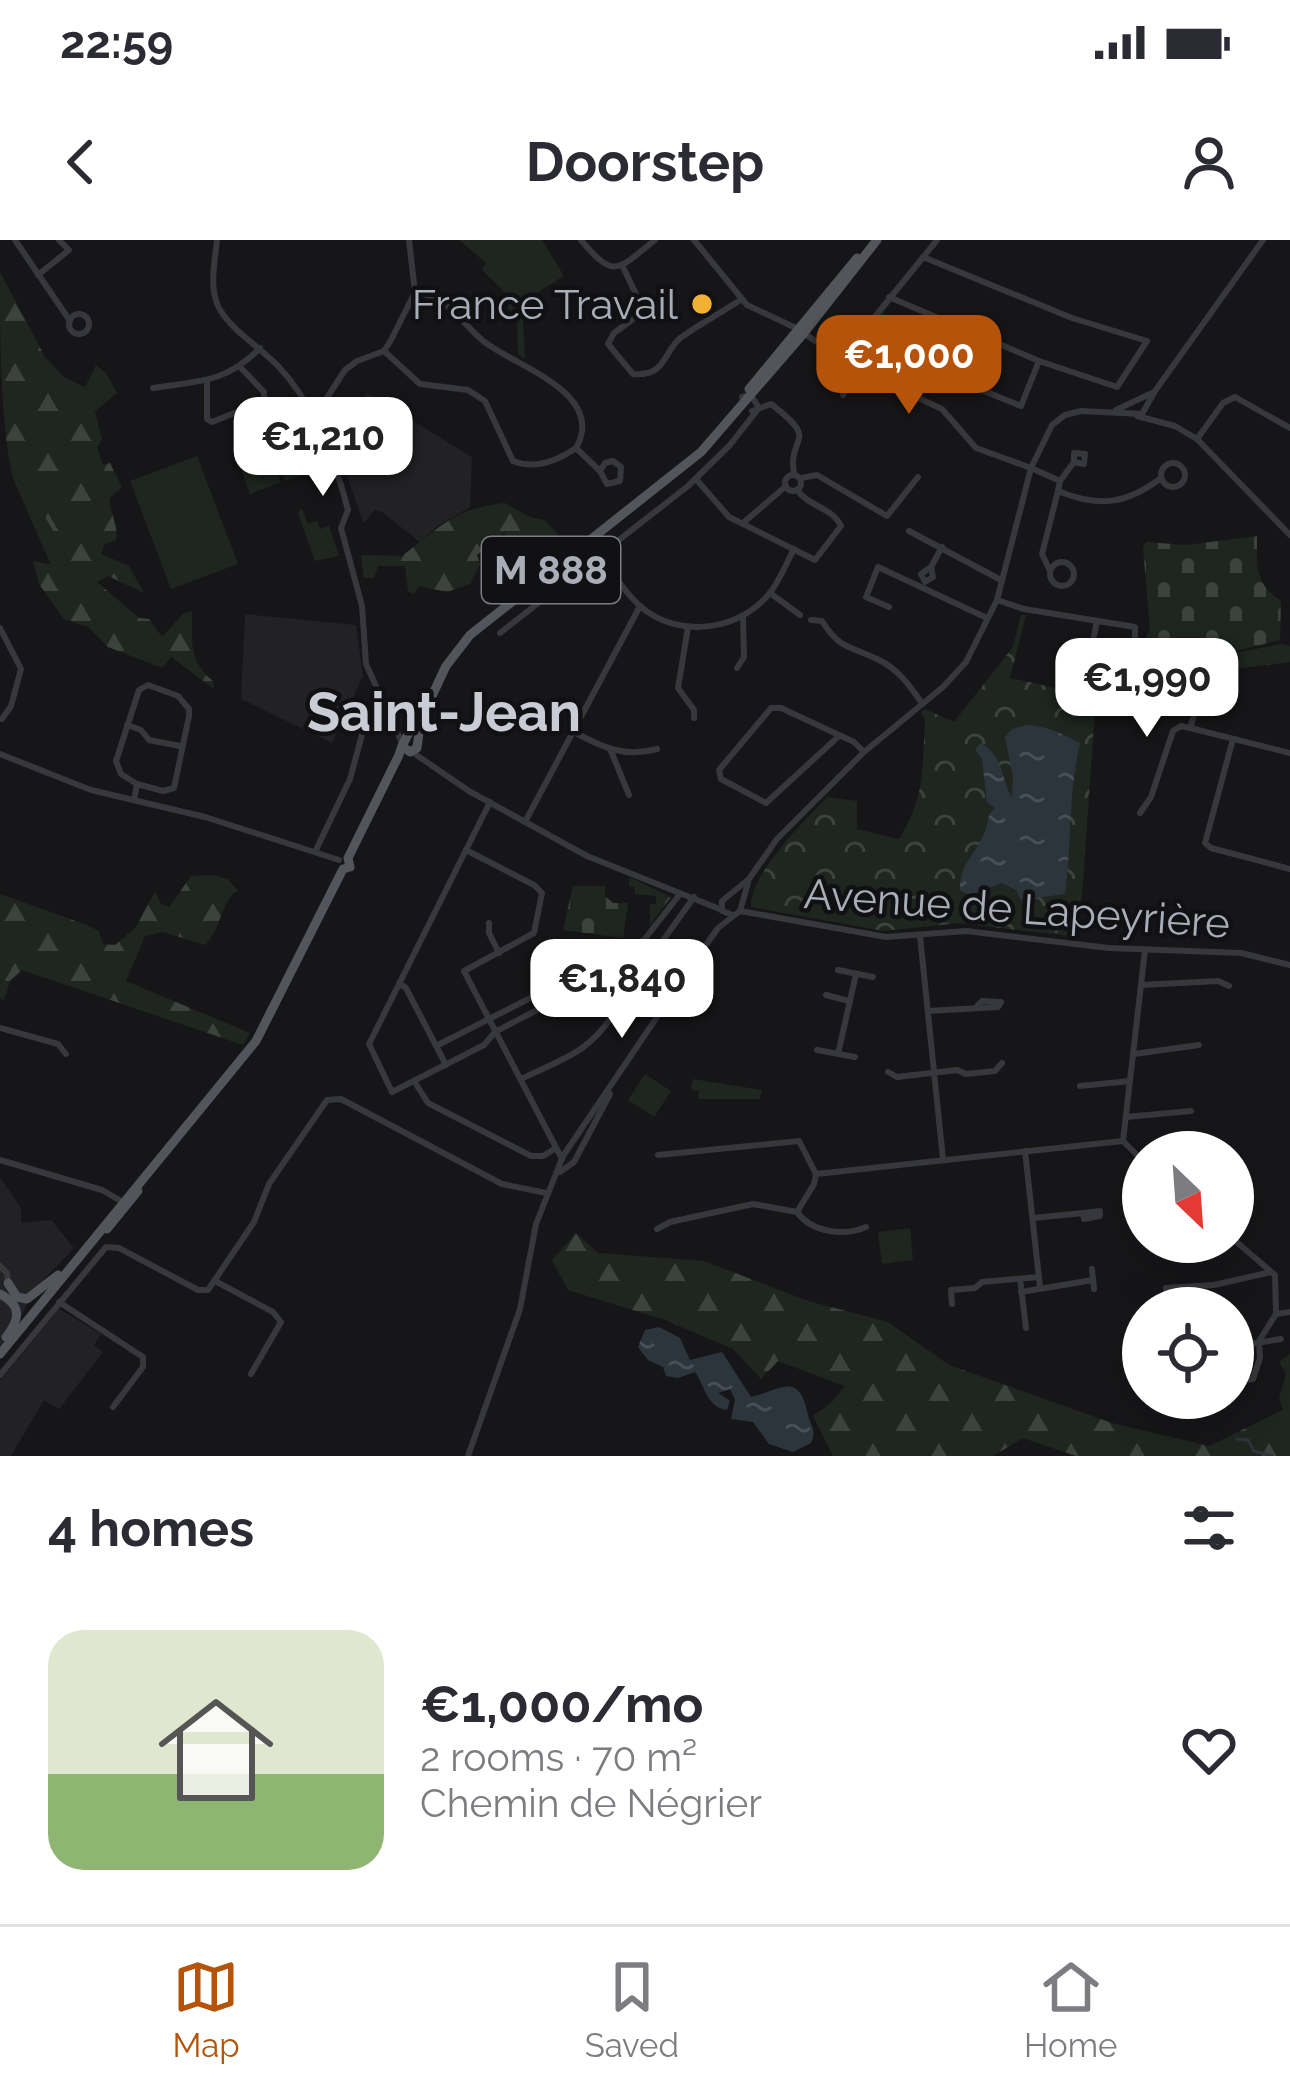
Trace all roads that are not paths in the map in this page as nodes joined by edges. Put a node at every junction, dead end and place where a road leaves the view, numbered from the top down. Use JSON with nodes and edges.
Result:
{"nodes":[{"id":1,"x":15,"y":240,"type":"edge"},
{"id":2,"x":59,"y":240,"type":"edge"},
{"id":3,"x":217,"y":240,"type":"edge"},
{"id":4,"x":409,"y":240,"type":"edge"},
{"id":5,"x":581,"y":240,"type":"edge"},
{"id":6,"x":655,"y":240,"type":"edge"},
{"id":7,"x":694,"y":240,"type":"edge"},
{"id":8,"x":875,"y":240,"type":"edge"},
{"id":9,"x":937,"y":240,"type":"edge"},
{"id":10,"x":1263,"y":240,"type":"edge"},
{"id":11,"x":922,"y":257,"type":"junction"},
{"id":12,"x":622,"y":265,"type":"junction"},
{"id":13,"x":38,"y":274,"type":"junction"},
{"id":14,"x":415,"y":292,"type":"junction"},
{"id":15,"x":889,"y":297,"type":"junction"},
{"id":16,"x":742,"y":299,"type":"junction"},
{"id":17,"x":70,"y":321,"type":"dead end"},
{"id":18,"x":801,"y":332,"type":"junction"},
{"id":19,"x":260,"y":349,"type":"junction"},
{"id":20,"x":384,"y":351,"type":"junction"},
{"id":21,"x":1039,"y":361,"type":"junction"},
{"id":22,"x":920,"y":365,"type":"junction"},
{"id":23,"x":241,"y":368,"type":"junction"},
{"id":24,"x":857,"y":369,"type":"junction"},
{"id":25,"x":207,"y":381,"type":"junction"},
{"id":26,"x":153,"y":388,"type":"dead end"},
{"id":27,"x":907,"y":393,"type":"junction"},
{"id":28,"x":843,"y":395,"type":"dead end"},
{"id":29,"x":750,"y":405,"type":"junction"},
{"id":30,"x":1138,"y":410,"type":"junction"},
{"id":31,"x":310,"y":411,"type":"junction"},
{"id":32,"x":1290,"y":428,"type":"edge"},
{"id":33,"x":1197,"y":440,"type":"junction"},
{"id":34,"x":576,"y":448,"type":"junction"},
{"id":35,"x":1074,"y":462,"type":"dead end"},
{"id":36,"x":1031,"y":468,"type":"junction"},
{"id":37,"x":600,"y":471,"type":"dead end"},
{"id":38,"x":798,"y":476,"type":"junction"},
{"id":39,"x":918,"y":477,"type":"dead end"},
{"id":40,"x":696,"y":478,"type":"junction"},
{"id":41,"x":1161,"y":478,"type":"junction"},
{"id":42,"x":786,"y":486,"type":"junction"},
{"id":43,"x":1059,"y":486,"type":"junction"},
{"id":44,"x":797,"y":490,"type":"junction"},
{"id":45,"x":742,"y":524,"type":"junction"},
{"id":46,"x":909,"y":531,"type":"dead end"},
{"id":47,"x":1290,"y":535,"type":"edge"},
{"id":48,"x":595,"y":536,"type":"junction"},
{"id":49,"x":582,"y":545,"type":"junction"},
{"id":50,"x":942,"y":547,"type":"junction"},
{"id":51,"x":794,"y":549,"type":"junction"},
{"id":52,"x":600,"y":554,"type":"junction"},
{"id":53,"x":932,"y":567,"type":"dead end"},
{"id":54,"x":1050,"y":571,"type":"dead end"},
{"id":55,"x":1001,"y":580,"type":"junction"},
{"id":56,"x":770,"y":593,"type":"junction"},
{"id":57,"x":997,"y":600,"type":"junction"},
{"id":58,"x":640,"y":606,"type":"junction"},
{"id":59,"x":889,"y":607,"type":"dead end"},
{"id":60,"x":800,"y":615,"type":"dead end"},
{"id":61,"x":743,"y":617,"type":"junction"},
{"id":62,"x":987,"y":618,"type":"junction"},
{"id":63,"x":811,"y":620,"type":"dead end"},
{"id":64,"x":1097,"y":621,"type":"junction"},
{"id":65,"x":0,"y":628,"type":"edge"},
{"id":66,"x":688,"y":628,"type":"junction"},
{"id":67,"x":500,"y":633,"type":"dead end"},
{"id":68,"x":1092,"y":646,"type":"dead end"},
{"id":69,"x":737,"y":668,"type":"dead end"},
{"id":70,"x":922,"y":703,"type":"junction"},
{"id":71,"x":389,"y":714,"type":"junction"},
{"id":72,"x":2,"y":718,"type":"edge"},
{"id":73,"x":694,"y":718,"type":"dead end"},
{"id":74,"x":127,"y":725,"type":"junction"},
{"id":75,"x":1190,"y":728,"type":"junction"},
{"id":76,"x":574,"y":732,"type":"junction"},
{"id":77,"x":839,"y":736,"type":"junction"},
{"id":78,"x":1233,"y":739,"type":"junction"},
{"id":79,"x":410,"y":744,"type":"junction"},
{"id":80,"x":180,"y":746,"type":"junction"},
{"id":81,"x":657,"y":749,"type":"dead end"},
{"id":82,"x":611,"y":751,"type":"junction"},
{"id":83,"x":864,"y":752,"type":"junction"},
{"id":84,"x":1290,"y":753,"type":"edge"},
{"id":85,"x":0,"y":754,"type":"edge"},
{"id":86,"x":137,"y":784,"type":"junction"},
{"id":87,"x":629,"y":795,"type":"dead end"},
{"id":88,"x":134,"y":800,"type":"junction"},
{"id":89,"x":490,"y":802,"type":"junction"},
{"id":90,"x":1140,"y":813,"type":"dead end"},
{"id":91,"x":369,"y":819,"type":"junction"},
{"id":92,"x":525,"y":822,"type":"junction"},
{"id":93,"x":316,"y":850,"type":"junction"},
{"id":94,"x":466,"y":850,"type":"junction"},
{"id":95,"x":343,"y":862,"type":"junction"},
{"id":96,"x":1290,"y":869,"type":"edge"},
{"id":97,"x":749,"y":879,"type":"junction"},
{"id":98,"x":680,"y":894,"type":"junction"},
{"id":99,"x":694,"y":897,"type":"junction"},
{"id":100,"x":728,"y":897,"type":"junction"},
{"id":101,"x":705,"y":900,"type":"junction"},
{"id":102,"x":722,"y":910,"type":"junction"},
{"id":103,"x":738,"y":910,"type":"junction"},
{"id":104,"x":489,"y":923,"type":"dead end"},
{"id":105,"x":718,"y":928,"type":"junction"},
{"id":106,"x":920,"y":935,"type":"junction"},
{"id":107,"x":1144,"y":950,"type":"junction"},
{"id":108,"x":499,"y":953,"type":"junction"},
{"id":109,"x":616,"y":954,"type":"junction"},
{"id":110,"x":1290,"y":965,"type":"edge"},
{"id":111,"x":623,"y":966,"type":"junction"},
{"id":112,"x":838,"y":970,"type":"dead end"},
{"id":113,"x":856,"y":974,"type":"junction"},
{"id":114,"x":873,"y":976,"type":"dead end"},
{"id":115,"x":399,"y":982,"type":"junction"},
{"id":116,"x":1141,"y":986,"type":"junction"},
{"id":117,"x":1229,"y":986,"type":"dead end"},
{"id":118,"x":826,"y":995,"type":"dead end"},
{"id":119,"x":850,"y":1001,"type":"junction"},
{"id":120,"x":977,"y":1006,"type":"dead end"},
{"id":121,"x":928,"y":1011,"type":"junction"},
{"id":122,"x":489,"y":1019,"type":"junction"},
{"id":123,"x":0,"y":1028,"type":"edge"},
{"id":124,"x":495,"y":1032,"type":"junction"},
{"id":125,"x":436,"y":1046,"type":"junction"},
{"id":126,"x":1199,"y":1046,"type":"dead end"},
{"id":127,"x":817,"y":1050,"type":"dead end"},
{"id":128,"x":66,"y":1054,"type":"dead end"},
{"id":129,"x":838,"y":1054,"type":"junction"},
{"id":130,"x":1134,"y":1054,"type":"junction"},
{"id":131,"x":855,"y":1057,"type":"dead end"},
{"id":132,"x":1002,"y":1063,"type":"dead end"},
{"id":133,"x":446,"y":1064,"type":"junction"},
{"id":134,"x":888,"y":1072,"type":"dead end"},
{"id":135,"x":934,"y":1072,"type":"junction"},
{"id":136,"x":521,"y":1079,"type":"junction"},
{"id":137,"x":414,"y":1081,"type":"junction"},
{"id":138,"x":1130,"y":1082,"type":"junction"},
{"id":139,"x":1080,"y":1086,"type":"dead end"},
{"id":140,"x":1191,"y":1111,"type":"dead end"},
{"id":141,"x":1126,"y":1117,"type":"junction"},
{"id":142,"x":1124,"y":1131,"type":"edge"},
{"id":143,"x":1122,"y":1141,"type":"edge"},
{"id":144,"x":556,"y":1148,"type":"junction"},
{"id":145,"x":1025,"y":1151,"type":"junction"},
{"id":146,"x":658,"y":1155,"type":"dead end"},
{"id":147,"x":567,"y":1158,"type":"junction"},
{"id":148,"x":0,"y":1160,"type":"edge"},
{"id":149,"x":943,"y":1160,"type":"junction"},
{"id":150,"x":154,"y":1167,"type":"junction"},
{"id":151,"x":816,"y":1174,"type":"junction"},
{"id":152,"x":547,"y":1192,"type":"junction"},
{"id":153,"x":121,"y":1202,"type":"junction"},
{"id":154,"x":797,"y":1211,"type":"junction"},
{"id":155,"x":1083,"y":1213,"type":"dead end"},
{"id":156,"x":1033,"y":1218,"type":"junction"},
{"id":157,"x":866,"y":1227,"type":"dead end"},
{"id":158,"x":657,"y":1229,"type":"dead end"},
{"id":159,"x":1254,"y":1257,"type":"edge"},
{"id":160,"x":76,"y":1259,"type":"junction"},
{"id":161,"x":0,"y":1267,"type":"edge"},
{"id":162,"x":1092,"y":1269,"type":"dead end"},
{"id":163,"x":1271,"y":1272,"type":"junction"},
{"id":164,"x":1039,"y":1277,"type":"junction"},
{"id":165,"x":1020,"y":1279,"type":"junction"},
{"id":166,"x":215,"y":1282,"type":"junction"},
{"id":167,"x":8,"y":1283,"type":"junction"},
{"id":168,"x":1040,"y":1287,"type":"junction"},
{"id":169,"x":1181,"y":1287,"type":"dead end"},
{"id":170,"x":1022,"y":1292,"type":"junction"},
{"id":171,"x":0,"y":1294,"type":"edge"},
{"id":172,"x":54,"y":1298,"type":"junction"},
{"id":173,"x":1290,"y":1299,"type":"edge"},
{"id":174,"x":1278,"y":1300,"type":"junction"},
{"id":175,"x":952,"y":1304,"type":"dead end"},
{"id":176,"x":1290,"y":1312,"type":"edge"},
{"id":177,"x":1276,"y":1313,"type":"junction"},
{"id":178,"x":1025,"y":1328,"type":"dead end"},
{"id":179,"x":1281,"y":1339,"type":"dead end"},
{"id":180,"x":1259,"y":1341,"type":"junction"},
{"id":181,"x":1254,"y":1342,"type":"edge"},
{"id":182,"x":0,"y":1345,"type":"edge"},
{"id":183,"x":0,"y":1354,"type":"edge"},
{"id":184,"x":251,"y":1374,"type":"dead end"},
{"id":185,"x":0,"y":1376,"type":"edge"},
{"id":186,"x":1254,"y":1376,"type":"edge"},
{"id":187,"x":113,"y":1407,"type":"dead end"},
{"id":188,"x":468,"y":1456,"type":"edge"}],
"edges":[{"from":1,"to":13,"type":"street"},
{"from":2,"to":13,"type":"street"},
{"from":3,"to":19,"type":"street"},
{"from":4,"to":14,"type":"street"},
{"from":5,"to":12,"type":"street"},
{"from":6,"to":12,"type":"street"},
{"from":7,"to":16,"type":"street"},
{"from":8,"to":18,"type":"main road","number":"M 888"},
{"from":9,"to":11,"type":"street"},
{"from":10,"to":30,"type":"street"},
{"from":11,"to":15,"type":"street"},
{"from":11,"to":21,"type":"street"},
{"from":12,"to":16,"type":"street"},
{"from":13,"to":17,"type":"street"},
{"from":14,"to":20,"type":"street"},
{"from":14,"to":34,"type":"street"},
{"from":15,"to":21,"type":"street"},
{"from":15,"to":22,"type":"street"},
{"from":16,"to":18,"type":"street"},
{"from":18,"to":24,"type":"street"},
{"from":18,"to":29,"type":"main road","number":"M 888"},
{"from":19,"to":23,"type":"street"},
{"from":19,"to":31,"type":"street"},
{"from":20,"to":31,"type":"street"},
{"from":20,"to":34,"type":"street"},
{"from":21,"to":22,"type":"street"},
{"from":22,"to":27,"type":"street"},
{"from":23,"to":25,"type":"street"},
{"from":23,"to":25,"type":"street"},
{"from":24,"to":27,"type":"street"},
{"from":24,"to":28,"type":"street"},
{"from":25,"to":26,"type":"street"},
{"from":27,"to":36,"type":"street"},
{"from":29,"to":38,"type":"street"},
{"from":29,"to":40,"type":"street"},
{"from":29,"to":48,"type":"main road","number":"M 888"},
{"from":30,"to":33,"type":"street"},
{"from":30,"to":36,"type":"street"},
{"from":31,"to":71,"type":"street"},
{"from":32,"to":33,"type":"street"},
{"from":33,"to":47,"type":"street"},
{"from":34,"to":37,"type":"street"},
{"from":35,"to":43,"type":"street"},
{"from":36,"to":43,"type":"street"},
{"from":36,"to":55,"type":"street"},
{"from":38,"to":39,"type":"street"},
{"from":38,"to":42,"type":"street"},
{"from":38,"to":44,"type":"street"},
{"from":40,"to":45,"type":"street"},
{"from":40,"to":52,"type":"street"},
{"from":41,"to":41,"type":"street"},
{"from":41,"to":43,"type":"street"},
{"from":42,"to":44,"type":"street"},
{"from":42,"to":45,"type":"street"},
{"from":43,"to":54,"type":"street"},
{"from":44,"to":51,"type":"street"},
{"from":45,"to":51,"type":"street"},
{"from":46,"to":50,"type":"street"},
{"from":48,"to":49,"type":"main road","number":"M 888"},
{"from":48,"to":52,"type":"street"},
{"from":49,"to":52,"type":"street"},
{"from":49,"to":79,"type":"main road","number":"M 888"},
{"from":50,"to":53,"type":"street"},
{"from":50,"to":55,"type":"street"},
{"from":51,"to":56,"type":"street"},
{"from":52,"to":58,"type":"street"},
{"from":52,"to":67,"type":"street"},
{"from":55,"to":57,"type":"street"},
{"from":56,"to":60,"type":"street"},
{"from":56,"to":61,"type":"street"},
{"from":57,"to":62,"type":"street"},
{"from":57,"to":64,"type":"street"},
{"from":58,"to":66,"type":"street"},
{"from":58,"to":76,"type":"street"},
{"from":59,"to":62,"type":"street"},
{"from":61,"to":66,"type":"street"},
{"from":61,"to":69,"type":"street"},
{"from":62,"to":70,"type":"street"},
{"from":63,"to":70,"type":"street"},
{"from":64,"to":68,"type":"street"},
{"from":64,"to":75,"type":"street"},
{"from":65,"to":72,"type":"street"},
{"from":66,"to":73,"type":"street"},
{"from":70,"to":83,"type":"street"},
{"from":71,"to":79,"type":"street"},
{"from":71,"to":93,"type":"street"},
{"from":74,"to":80,"type":"street"},
{"from":74,"to":80,"type":"street"},
{"from":74,"to":86,"type":"street"},
{"from":75,"to":78,"type":"street"},
{"from":75,"to":90,"type":"street"},
{"from":76,"to":82,"type":"street"},
{"from":76,"to":92,"type":"street"},
{"from":77,"to":77,"type":"street"},
{"from":77,"to":83,"type":"street"},
{"from":78,"to":84,"type":"street"},
{"from":78,"to":96,"type":"street"},
{"from":79,"to":89,"type":"street"},
{"from":79,"to":91,"type":"main road","number":"M 888"},
{"from":79,"to":91,"type":"main road","number":"M 888"},
{"from":80,"to":86,"type":"street"},
{"from":81,"to":82,"type":"street"},
{"from":82,"to":87,"type":"street"},
{"from":83,"to":97,"type":"street"},
{"from":85,"to":88,"type":"street"},
{"from":86,"to":88,"type":"street"},
{"from":88,"to":93,"type":"street"},
{"from":89,"to":92,"type":"street"},
{"from":89,"to":94,"type":"street"},
{"from":91,"to":95,"type":"main road","number":"M 888"},
{"from":92,"to":98,"type":"street"},
{"from":93,"to":95,"type":"street"},
{"from":94,"to":108,"type":"street"},
{"from":94,"to":115,"type":"street"},
{"from":95,"to":150,"type":"main road","number":"M 888"},
{"from":97,"to":100,"type":"street"},
{"from":97,"to":103,"type":"street"},
{"from":98,"to":99,"type":"street"},
{"from":98,"to":109,"type":"street"},
{"from":99,"to":101,"type":"street"},
{"from":99,"to":111,"type":"street"},
{"from":100,"to":101,"type":"street"},
{"from":100,"to":102,"type":"street"},
{"from":100,"to":103,"type":"street"},
{"from":101,"to":102,"type":"street","name":"Avenue de Lapeyrière"},
{"from":102,"to":103,"type":"street","name":"Avenue de Lapeyrière"},
{"from":102,"to":105,"type":"street"},
{"from":103,"to":105,"type":"street"},
{"from":103,"to":106,"type":"street","name":"Avenue de Lapeyrière"},
{"from":104,"to":108,"type":"street"},
{"from":105,"to":147,"type":"street"},
{"from":106,"to":107,"type":"street","name":"Avenue de Lapeyrière"},
{"from":106,"to":121,"type":"street"},
{"from":107,"to":110,"type":"street","name":"Avenue de Lapeyrière"},
{"from":107,"to":116,"type":"street"},
{"from":108,"to":122,"type":"street"},
{"from":109,"to":111,"type":"street"},
{"from":109,"to":122,"type":"street"},
{"from":111,"to":124,"type":"street"},
{"from":111,"to":136,"type":"street"},
{"from":112,"to":113,"type":"street"},
{"from":113,"to":114,"type":"street"},
{"from":113,"to":119,"type":"street"},
{"from":115,"to":125,"type":"street"},
{"from":115,"to":137,"type":"street"},
{"from":116,"to":117,"type":"street"},
{"from":116,"to":130,"type":"street"},
{"from":118,"to":119,"type":"street"},
{"from":119,"to":129,"type":"street"},
{"from":120,"to":121,"type":"street"},
{"from":121,"to":135,"type":"street"},
{"from":122,"to":124,"type":"street"},
{"from":122,"to":125,"type":"street"},
{"from":123,"to":128,"type":"street"},
{"from":124,"to":133,"type":"street"},
{"from":124,"to":136,"type":"street"},
{"from":125,"to":133,"type":"street"},
{"from":126,"to":130,"type":"street"},
{"from":127,"to":129,"type":"street"},
{"from":129,"to":131,"type":"street"},
{"from":130,"to":138,"type":"street"},
{"from":132,"to":135,"type":"street"},
{"from":133,"to":137,"type":"street"},
{"from":134,"to":135,"type":"street"},
{"from":135,"to":149,"type":"street"},
{"from":136,"to":144,"type":"street"},
{"from":137,"to":144,"type":"street"},
{"from":138,"to":139,"type":"street"},
{"from":138,"to":141,"type":"street"},
{"from":140,"to":141,"type":"street"},
{"from":141,"to":142,"type":"street"},
{"from":143,"to":145,"type":"street"},
{"from":144,"to":147,"type":"street"},
{"from":145,"to":149,"type":"street"},
{"from":145,"to":156,"type":"street"},
{"from":146,"to":151,"type":"street"},
{"from":147,"to":152,"type":"street"},
{"from":148,"to":153,"type":"street"},
{"from":149,"to":151,"type":"street"},
{"from":150,"to":153,"type":"main road"},
{"from":150,"to":172,"type":"main road"},
{"from":151,"to":154,"type":"street"},
{"from":152,"to":166,"type":"street"},
{"from":152,"to":188,"type":"street"},
{"from":153,"to":160,"type":"main road"},
{"from":154,"to":157,"type":"street"},
{"from":154,"to":158,"type":"street"},
{"from":155,"to":156,"type":"street"},
{"from":156,"to":164,"type":"street"},
{"from":159,"to":163,"type":"street"},
{"from":160,"to":167,"type":"main road"},
{"from":160,"to":172,"type":"main road"},
{"from":161,"to":167,"type":"street"},
{"from":162,"to":168,"type":"street"},
{"from":163,"to":169,"type":"street"},
{"from":163,"to":174,"type":"street"},
{"from":164,"to":165,"type":"street"},
{"from":164,"to":168,"type":"street"},
{"from":165,"to":170,"type":"street"},
{"from":165,"to":175,"type":"street"},
{"from":166,"to":172,"type":"street"},
{"from":166,"to":184,"type":"street"},
{"from":167,"to":171,"type":"street"},
{"from":168,"to":170,"type":"street"},
{"from":170,"to":178,"type":"street"},
{"from":171,"to":182,"type":"main road"},
{"from":172,"to":183,"type":"main road"},
{"from":172,"to":185,"type":"street"},
{"from":172,"to":187,"type":"street"},
{"from":173,"to":174,"type":"street"},
{"from":174,"to":177,"type":"street"},
{"from":176,"to":177,"type":"street"},
{"from":177,"to":180,"type":"street"},
{"from":179,"to":180,"type":"street"},
{"from":180,"to":181,"type":"street"},
{"from":180,"to":186,"type":"street"}]}
